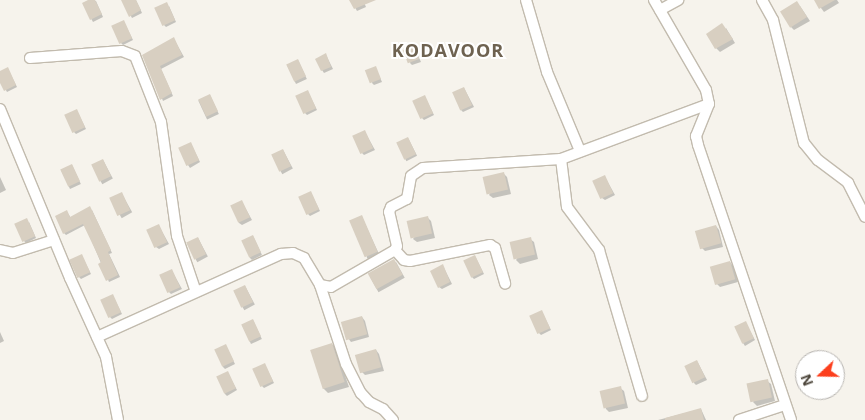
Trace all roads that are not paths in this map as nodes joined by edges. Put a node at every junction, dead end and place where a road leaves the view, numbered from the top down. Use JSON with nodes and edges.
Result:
{"nodes":[{"id":1,"x":526,"y":0,"type":"edge"},
{"id":2,"x":654,"y":0,"type":"edge"},
{"id":3,"x":678,"y":0,"type":"edge"},
{"id":4,"x":762,"y":0,"type":"edge"},
{"id":5,"x":660,"y":10,"type":"junction"},
{"id":6,"x":30,"y":58,"type":"dead end"},
{"id":7,"x":709,"y":104,"type":"junction"},
{"id":8,"x":0,"y":109,"type":"edge"},
{"id":9,"x":580,"y":151,"type":"junction"},
{"id":10,"x":561,"y":159,"type":"junction"},
{"id":11,"x":865,"y":217,"type":"edge"},
{"id":12,"x":54,"y":240,"type":"junction"},
{"id":13,"x":0,"y":250,"type":"edge"},
{"id":14,"x":395,"y":250,"type":"junction"},
{"id":15,"x":505,"y":284,"type":"dead end"},
{"id":16,"x":320,"y":285,"type":"junction"},
{"id":17,"x":196,"y":292,"type":"junction"},
{"id":18,"x":97,"y":337,"type":"junction"},
{"id":19,"x":642,"y":396,"type":"dead end"},
{"id":20,"x":785,"y":405,"type":"junction"},
{"id":21,"x":118,"y":420,"type":"edge"},
{"id":22,"x":393,"y":420,"type":"edge"},
{"id":23,"x":739,"y":420,"type":"edge"},
{"id":24,"x":791,"y":420,"type":"edge"}],
"edges":[{"from":1,"to":9,"type":"street"},
{"from":2,"to":5,"type":"street"},
{"from":3,"to":5,"type":"street"},
{"from":4,"to":11,"type":"street"},
{"from":5,"to":7,"type":"street"},
{"from":6,"to":17,"type":"street"},
{"from":7,"to":9,"type":"street"},
{"from":7,"to":20,"type":"street"},
{"from":8,"to":12,"type":"street"},
{"from":9,"to":10,"type":"street"},
{"from":10,"to":14,"type":"street"},
{"from":10,"to":19,"type":"street"},
{"from":12,"to":13,"type":"street"},
{"from":12,"to":18,"type":"street"},
{"from":14,"to":15,"type":"street"},
{"from":14,"to":16,"type":"street"},
{"from":16,"to":17,"type":"street"},
{"from":16,"to":22,"type":"street"},
{"from":17,"to":18,"type":"street"},
{"from":18,"to":21,"type":"street"},
{"from":20,"to":23,"type":"street"},
{"from":20,"to":24,"type":"street"}]}
